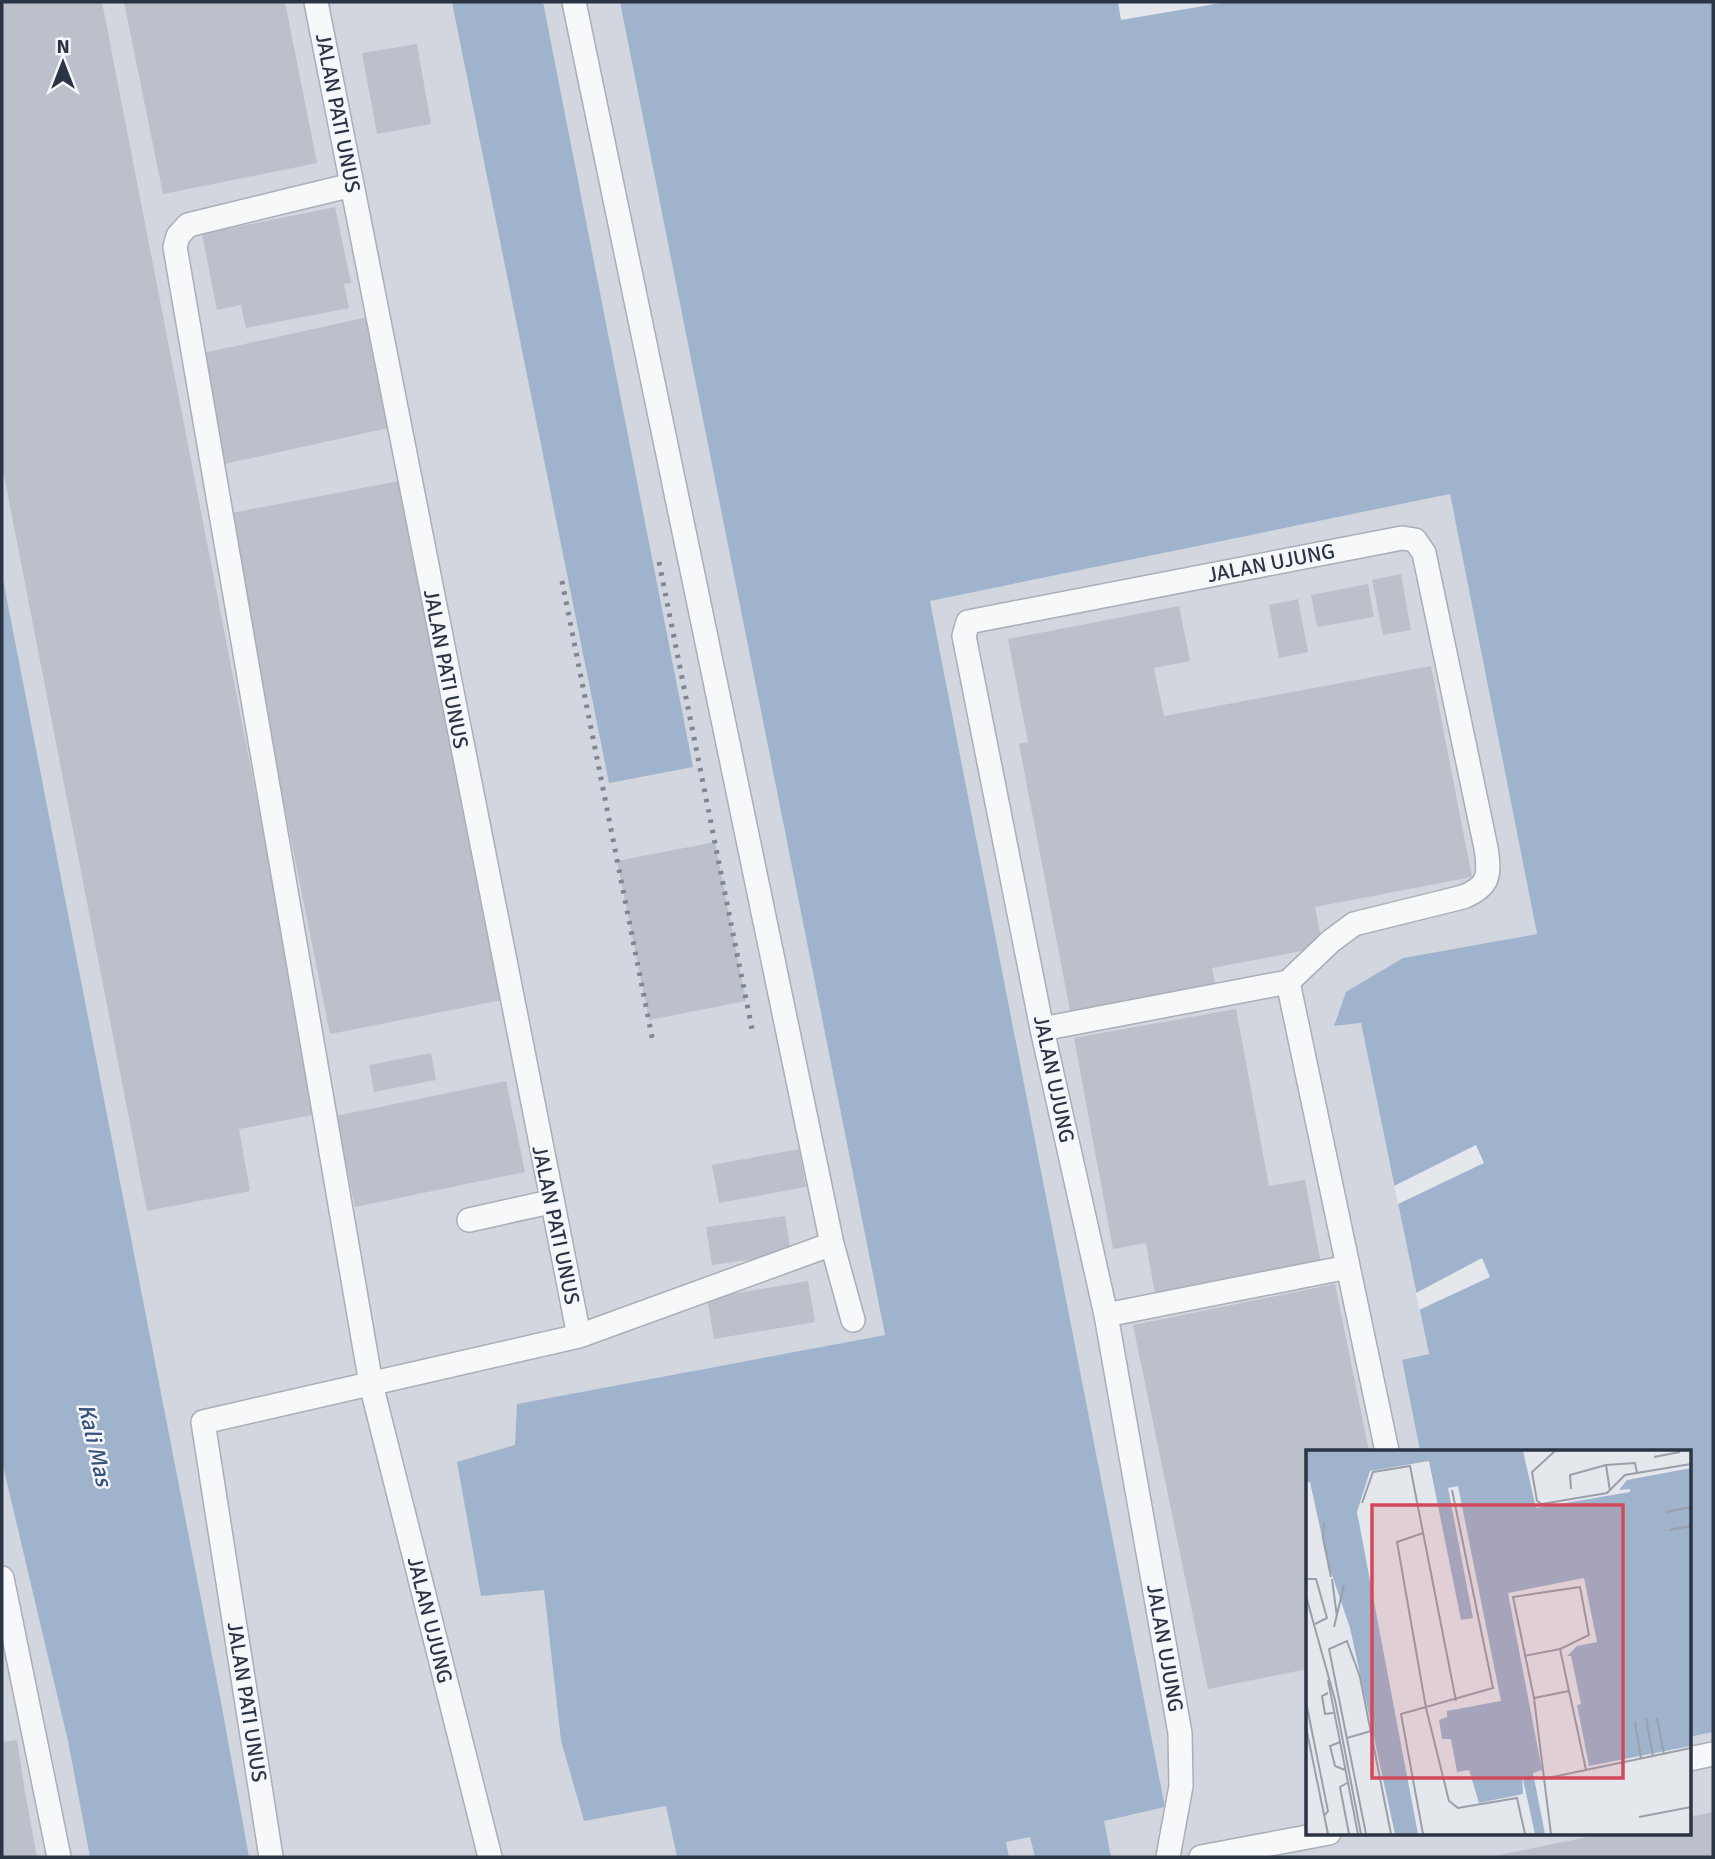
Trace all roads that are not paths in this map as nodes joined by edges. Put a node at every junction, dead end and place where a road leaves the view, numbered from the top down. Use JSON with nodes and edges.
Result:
{"nodes":[{"id":1,"x":316,"y":2,"type":"edge"},
{"id":2,"x":574,"y":2,"type":"edge"},
{"id":3,"x":352,"y":185,"type":"junction"},
{"id":4,"x":1288,"y":982,"type":"junction"},
{"id":5,"x":1042,"y":1029,"type":"junction"},
{"id":6,"x":550,"y":1202,"type":"junction"},
{"id":7,"x":469,"y":1220,"type":"dead end"},
{"id":8,"x":832,"y":1244,"type":"junction"},
{"id":9,"x":1348,"y":1267,"type":"junction"},
{"id":10,"x":1106,"y":1315,"type":"junction"},
{"id":11,"x":853,"y":1320,"type":"dead end"},
{"id":12,"x":579,"y":1336,"type":"junction"},
{"id":13,"x":371,"y":1384,"type":"junction"},
{"id":14,"x":1387,"y":1450,"type":"edge"},
{"id":15,"x":2,"y":1578,"type":"edge"},
{"id":16,"x":1713,"y":1754,"type":"edge"},
{"id":17,"x":1690,"y":1759,"type":"edge"},
{"id":18,"x":1324,"y":1834,"type":"edge"},
{"id":19,"x":59,"y":1857,"type":"edge"},
{"id":20,"x":271,"y":1857,"type":"edge"},
{"id":21,"x":489,"y":1857,"type":"edge"},
{"id":22,"x":1168,"y":1857,"type":"edge"},
{"id":23,"x":1201,"y":1857,"type":"edge"}],
"edges":[{"from":1,"to":3,"type":"lane","name":"JALAN PATI UNUS"},
{"from":2,"to":8,"type":"lane"},
{"from":3,"to":6,"type":"lane","name":"JALAN PATI UNUS"},
{"from":3,"to":13,"type":"lane","name":"JALAN UJUNG"},
{"from":4,"to":5,"type":"lane"},
{"from":4,"to":5,"type":"lane","name":"JALAN UJUNG"},
{"from":4,"to":9,"type":"lane"},
{"from":5,"to":10,"type":"lane","name":"JALAN UJUNG"},
{"from":6,"to":7,"type":"lane"},
{"from":6,"to":12,"type":"lane","name":"JALAN PATI UNUS"},
{"from":8,"to":11,"type":"lane"},
{"from":8,"to":12,"type":"lane"},
{"from":9,"to":10,"type":"lane"},
{"from":9,"to":14,"type":"lane"},
{"from":10,"to":22,"type":"lane","name":"JALAN UJUNG"},
{"from":12,"to":13,"type":"lane"},
{"from":13,"to":20,"type":"lane","name":"JALAN PATI UNUS"},
{"from":13,"to":21,"type":"lane","name":"JALAN UJUNG"},
{"from":15,"to":19,"type":"lane"},
{"from":16,"to":17,"type":"lane"},
{"from":18,"to":23,"type":"lane"}]}
